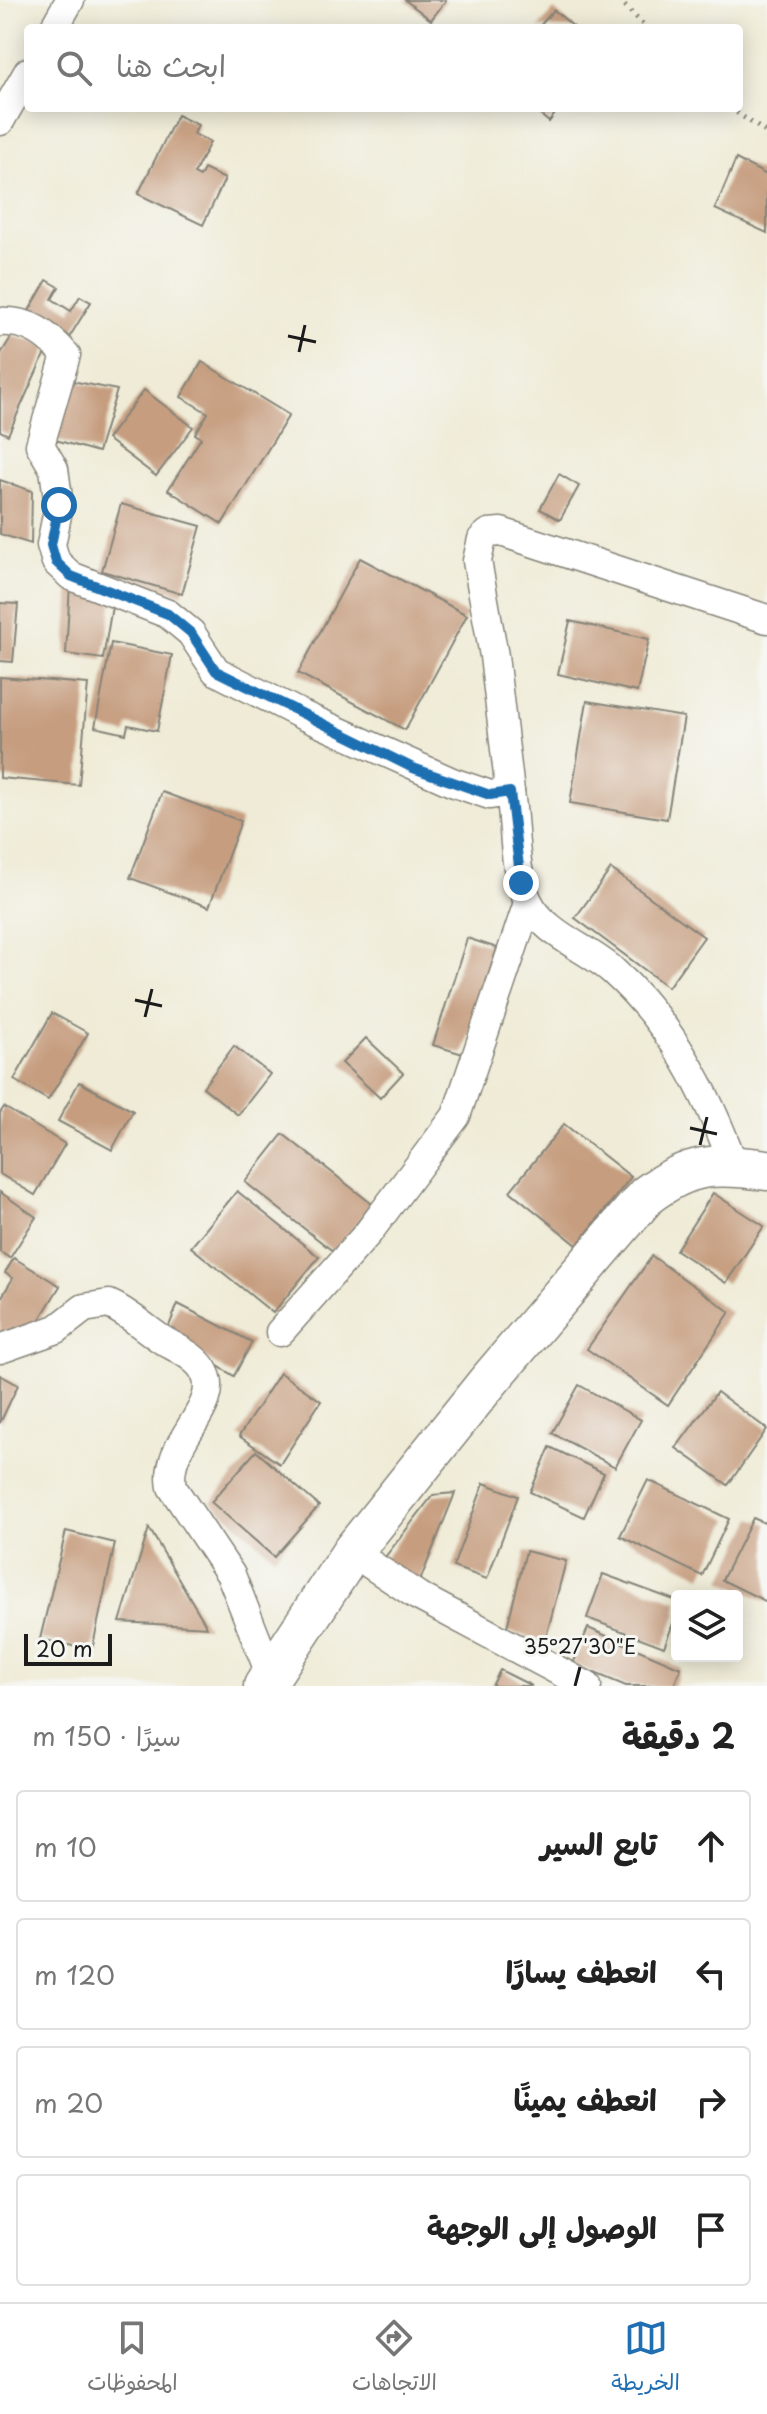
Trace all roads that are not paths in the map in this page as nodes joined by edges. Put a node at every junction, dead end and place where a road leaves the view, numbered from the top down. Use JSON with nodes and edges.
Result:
{"nodes":[{"id":1,"x":24,"y":79,"type":"edge"},
{"id":2,"x":0,"y":121,"type":"edge"},
{"id":3,"x":0,"y":322,"type":"edge"},
{"id":4,"x":767,"y":619,"type":"edge"},
{"id":5,"x":510,"y":792,"type":"junction"},
{"id":6,"x":528,"y":903,"type":"junction"},
{"id":7,"x":751,"y":1168,"type":"edge"},
{"id":8,"x":280,"y":1332,"type":"dead end"},
{"id":9,"x":0,"y":1349,"type":"edge"},
{"id":10,"x":352,"y":1552,"type":"junction"},
{"id":11,"x":267,"y":1681,"type":"edge"},
{"id":12,"x":587,"y":1686,"type":"edge"}],
"edges":[{"from":1,"to":2,"type":"street"},
{"from":3,"to":5,"type":"street"},
{"from":4,"to":5,"type":"street"},
{"from":5,"to":6,"type":"street"},
{"from":6,"to":7,"type":"street"},
{"from":6,"to":8,"type":"street"},
{"from":7,"to":10,"type":"main road"},
{"from":9,"to":11,"type":"street"},
{"from":10,"to":11,"type":"main road"},
{"from":10,"to":12,"type":"street"}]}
